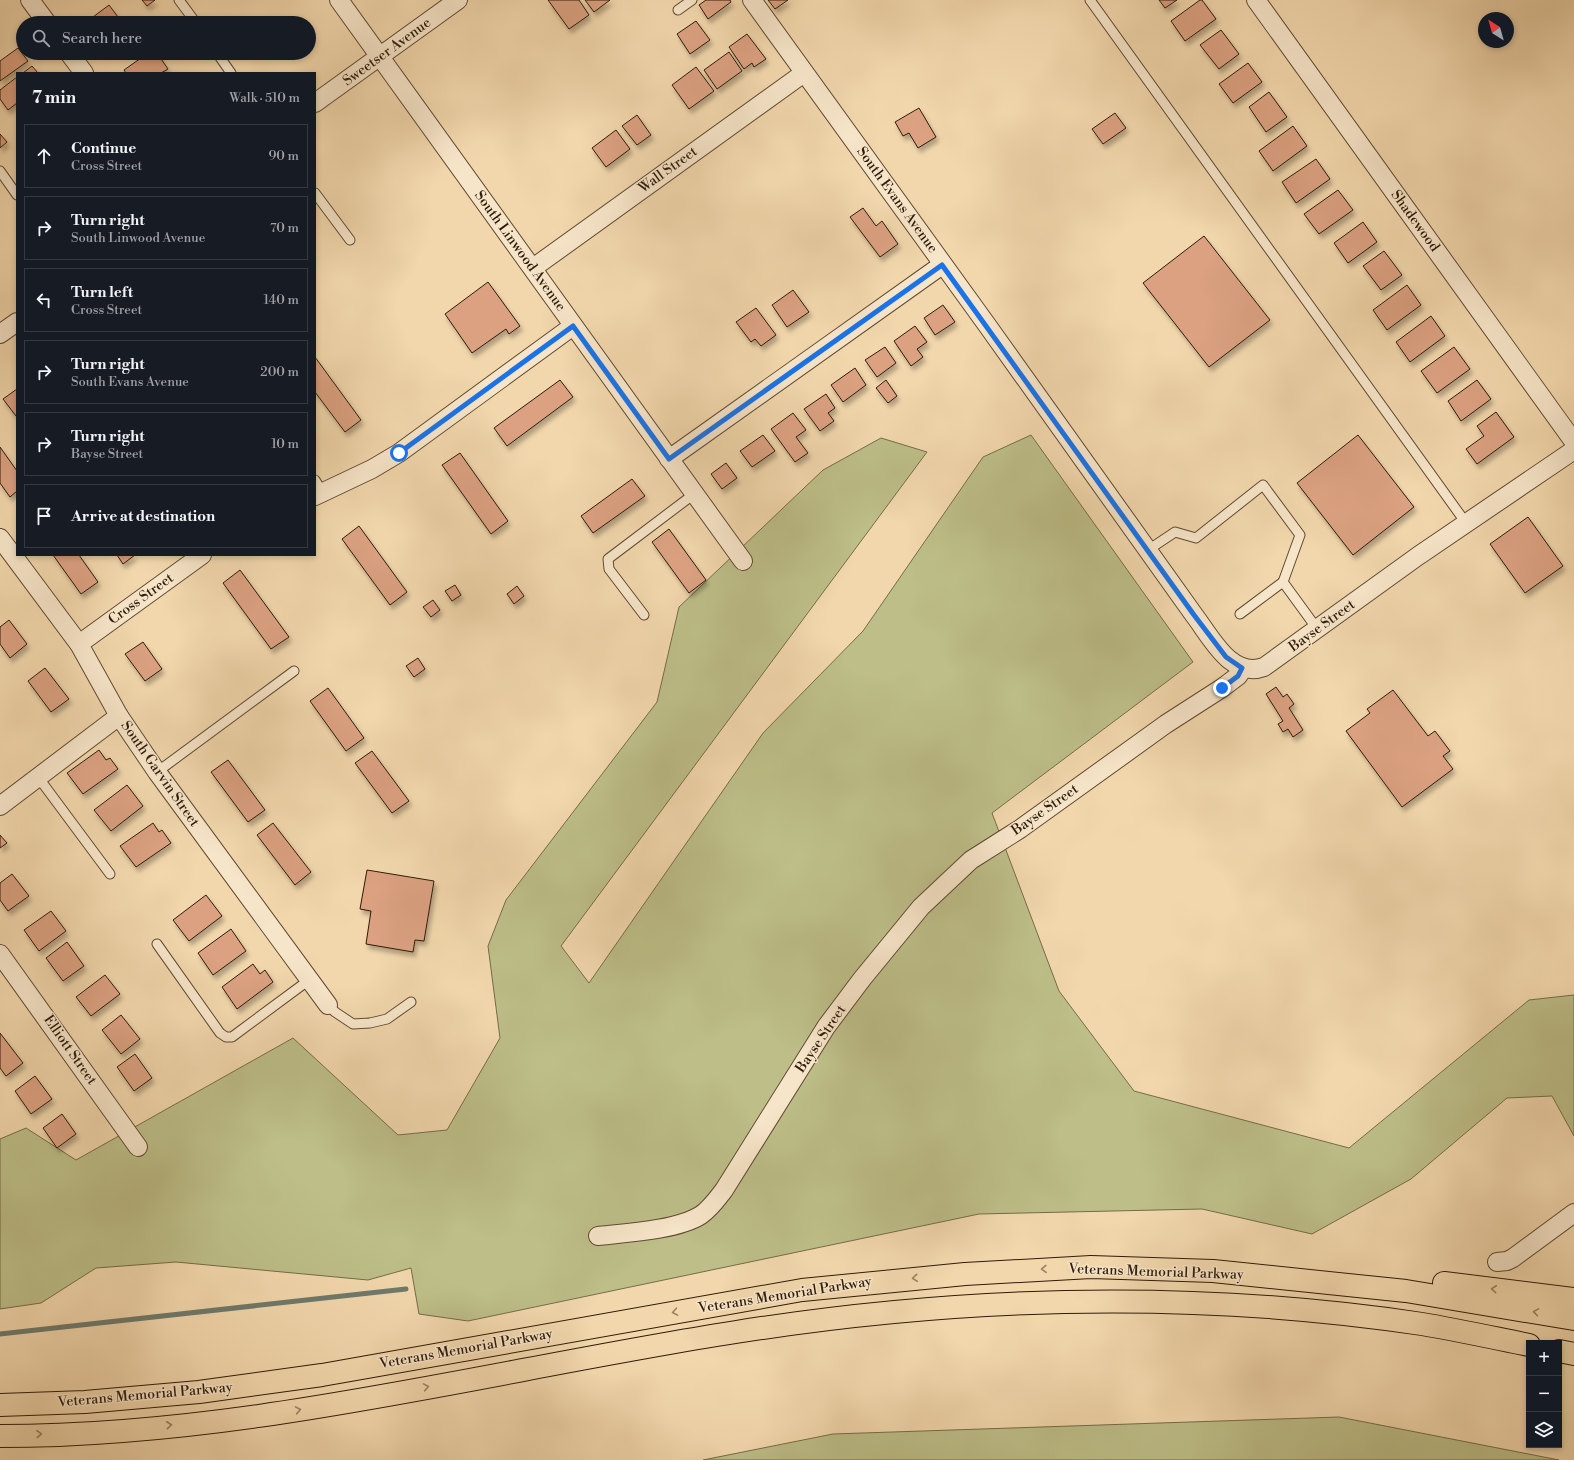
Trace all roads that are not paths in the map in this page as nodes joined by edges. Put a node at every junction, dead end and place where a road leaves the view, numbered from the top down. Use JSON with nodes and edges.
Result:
{"nodes":[{"id":1,"x":30,"y":0,"type":"edge"},
{"id":2,"x":179,"y":0,"type":"edge"},
{"id":3,"x":339,"y":0,"type":"edge"},
{"id":4,"x":458,"y":0,"type":"edge"},
{"id":5,"x":692,"y":0,"type":"edge"},
{"id":6,"x":752,"y":0,"type":"edge"},
{"id":7,"x":1090,"y":0,"type":"edge"},
{"id":8,"x":1256,"y":0,"type":"edge"},
{"id":9,"x":678,"y":10,"type":"dead end"},
{"id":10,"x":42,"y":16,"type":"edge"},
{"id":11,"x":191,"y":16,"type":"edge"},
{"id":12,"x":380,"y":57,"type":"junction"},
{"id":13,"x":74,"y":60,"type":"edge"},
{"id":14,"x":222,"y":60,"type":"edge"},
{"id":15,"x":83,"y":72,"type":"edge"},
{"id":16,"x":230,"y":72,"type":"edge"},
{"id":17,"x":804,"y":73,"type":"junction"},
{"id":18,"x":316,"y":103,"type":"edge"},
{"id":19,"x":0,"y":171,"type":"edge"},
{"id":20,"x":16,"y":194,"type":"edge"},
{"id":21,"x":316,"y":194,"type":"edge"},
{"id":22,"x":350,"y":240,"type":"dead end"},
{"id":23,"x":942,"y":265,"type":"junction"},
{"id":24,"x":533,"y":268,"type":"junction"},
{"id":25,"x":16,"y":323,"type":"edge"},
{"id":26,"x":573,"y":326,"type":"junction"},
{"id":27,"x":0,"y":334,"type":"edge"},
{"id":28,"x":1574,"y":442,"type":"edge"},
{"id":29,"x":1574,"y":450,"type":"edge"},
{"id":30,"x":669,"y":459,"type":"junction"},
{"id":31,"x":318,"y":490,"type":"edge"},
{"id":32,"x":694,"y":494,"type":"junction"},
{"id":33,"x":1466,"y":523,"type":"junction"},
{"id":34,"x":0,"y":538,"type":"edge"},
{"id":35,"x":1148,"y":550,"type":"junction"},
{"id":36,"x":201,"y":556,"type":"edge"},
{"id":37,"x":743,"y":561,"type":"dead end"},
{"id":38,"x":1283,"y":582,"type":"junction"},
{"id":39,"x":1240,"y":614,"type":"dead end"},
{"id":40,"x":644,"y":615,"type":"dead end"},
{"id":41,"x":1318,"y":630,"type":"junction"},
{"id":42,"x":79,"y":644,"type":"junction"},
{"id":43,"x":1242,"y":668,"type":"junction"},
{"id":44,"x":294,"y":671,"type":"dead end"},
{"id":45,"x":119,"y":716,"type":"junction"},
{"id":46,"x":157,"y":772,"type":"junction"},
{"id":47,"x":38,"y":777,"type":"junction"},
{"id":48,"x":0,"y":806,"type":"edge"},
{"id":49,"x":110,"y":874,"type":"dead end"},
{"id":50,"x":157,"y":944,"type":"dead end"},
{"id":51,"x":0,"y":954,"type":"edge"},
{"id":52,"x":309,"y":980,"type":"junction"},
{"id":53,"x":411,"y":1002,"type":"dead end"},
{"id":54,"x":328,"y":1005,"type":"joint"},
{"id":55,"x":138,"y":1147,"type":"dead end"},
{"id":56,"x":1574,"y":1212,"type":"edge"},
{"id":57,"x":598,"y":1236,"type":"dead end"},
{"id":58,"x":1497,"y":1262,"type":"dead end"},
{"id":59,"x":1213,"y":1271,"type":"junction"},
{"id":60,"x":1574,"y":1299,"type":"edge"},
{"id":61,"x":1574,"y":1319,"type":"edge"},
{"id":62,"x":1526,"y":1344,"type":"edge"},
{"id":63,"x":1562,"y":1352,"type":"edge"},
{"id":64,"x":1574,"y":1354,"type":"edge"},
{"id":65,"x":0,"y":1404,"type":"edge"},
{"id":66,"x":0,"y":1436,"type":"edge"}],
"edges":[{"from":1,"to":10,"type":"street"},
{"from":2,"to":11,"type":"lane"},
{"from":3,"to":12,"type":"street","name":"South Linwood Avenue"},
{"from":4,"to":12,"type":"street","name":"Sweetser Avenue"},
{"from":5,"to":9,"type":"lane"},
{"from":6,"to":17,"type":"street","name":"South Evans Avenue"},
{"from":7,"to":33,"type":"lane"},
{"from":8,"to":28,"type":"street","name":"Shadewood"},
{"from":12,"to":18,"type":"street","name":"Sweetser Avenue"},
{"from":12,"to":24,"type":"street","name":"South Linwood Avenue"},
{"from":13,"to":15,"type":"street"},
{"from":14,"to":16,"type":"lane"},
{"from":17,"to":23,"type":"street","name":"South Evans Avenue"},
{"from":17,"to":24,"type":"street","name":"Wall Street"},
{"from":19,"to":20,"type":"lane"},
{"from":21,"to":22,"type":"lane"},
{"from":23,"to":30,"type":"street"},
{"from":23,"to":35,"type":"street","name":"South Evans Avenue"},
{"from":24,"to":26,"type":"street","name":"South Linwood Avenue"},
{"from":25,"to":27,"type":"street"},
{"from":26,"to":30,"type":"street","name":"South Linwood Avenue"},
{"from":26,"to":31,"type":"street"},
{"from":29,"to":33,"type":"street","name":"Bayse Street"},
{"from":30,"to":32,"type":"street","name":"South Linwood Avenue"},
{"from":32,"to":37,"type":"street","name":"South Linwood Avenue"},
{"from":32,"to":40,"type":"lane"},
{"from":33,"to":41,"type":"street","name":"Bayse Street"},
{"from":34,"to":42,"type":"street","name":"South Garvin Street"},
{"from":35,"to":38,"type":"lane"},
{"from":35,"to":43,"type":"street","name":"South Evans Avenue"},
{"from":36,"to":42,"type":"street","name":"Cross Street"},
{"from":38,"to":39,"type":"lane"},
{"from":38,"to":41,"type":"lane"},
{"from":41,"to":43,"type":"street","name":"Bayse Street"},
{"from":42,"to":45,"type":"street","name":"South Garvin Street"},
{"from":43,"to":57,"type":"street","name":"Bayse Street"},
{"from":44,"to":46,"type":"lane"},
{"from":45,"to":46,"type":"street","name":"South Garvin Street"},
{"from":45,"to":47,"type":"street"},
{"from":46,"to":52,"type":"street","name":"South Garvin Street"},
{"from":47,"to":48,"type":"street"},
{"from":47,"to":49,"type":"lane"},
{"from":50,"to":52,"type":"lane"},
{"from":51,"to":55,"type":"street","name":"Elliott Street"},
{"from":52,"to":54,"type":"street","name":"South Garvin Street"},
{"from":53,"to":54,"type":"lane"},
{"from":56,"to":58,"type":"street"},
{"from":60,"to":59,"type":"highway","one_way":true},
{"from":61,"to":59,"type":"highway","name":"Veterans Memorial Parkway","one_way":true},
{"from":59,"to":65,"type":"highway","name":"Veterans Memorial Parkway","one_way":true},
{"from":66,"to":62,"type":"highway","name":"Veterans Memorial Parkway","one_way":true},
{"from":63,"to":64,"type":"highway"}]}
